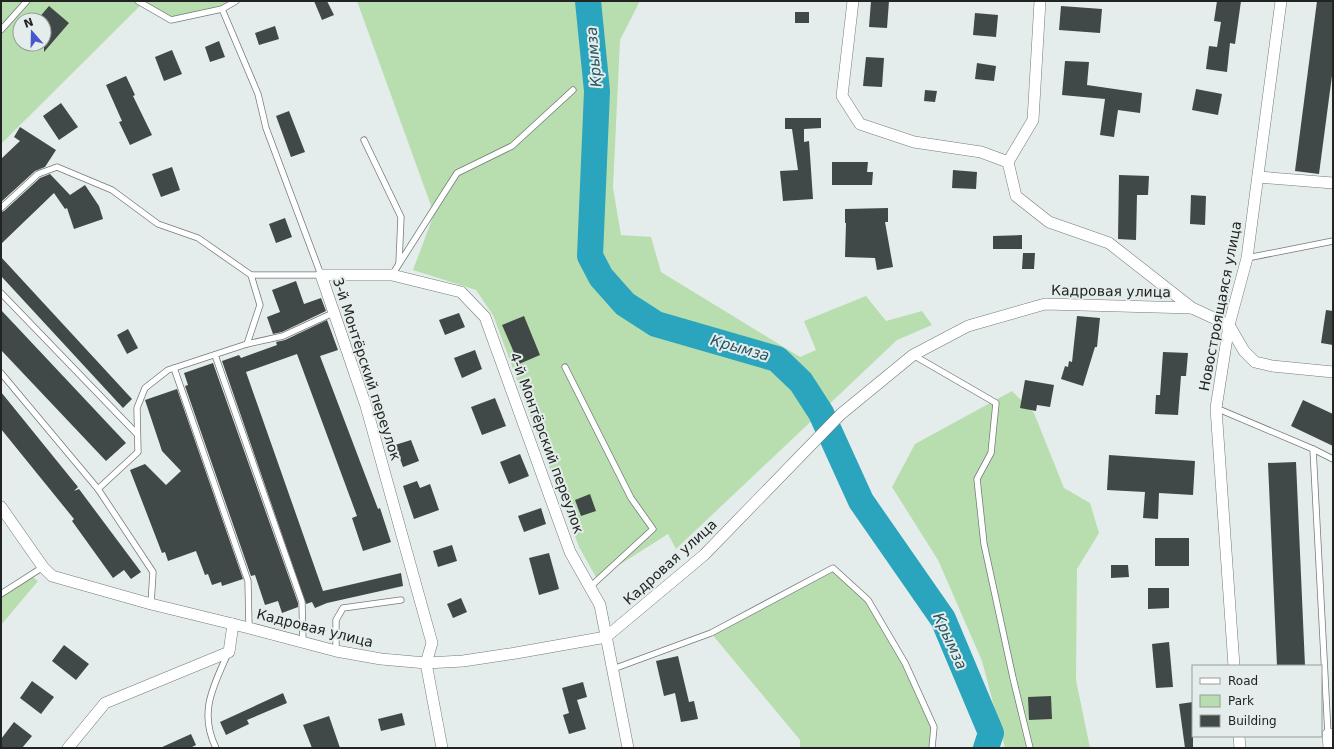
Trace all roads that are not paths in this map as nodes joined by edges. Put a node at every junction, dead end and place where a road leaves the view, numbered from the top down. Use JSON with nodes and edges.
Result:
{"nodes":[{"id":1,"x":26,"y":1,"type":"edge"},
{"id":2,"x":138,"y":1,"type":"edge"},
{"id":3,"x":236,"y":1,"type":"edge"},
{"id":4,"x":853,"y":1,"type":"edge"},
{"id":5,"x":1040,"y":1,"type":"edge"},
{"id":6,"x":1281,"y":1,"type":"edge"},
{"id":7,"x":222,"y":9,"type":"junction"},
{"id":8,"x":1,"y":30,"type":"edge"},
{"id":9,"x":573,"y":90,"type":"dead end"},
{"id":10,"x":364,"y":140,"type":"dead end"},
{"id":11,"x":1008,"y":162,"type":"junction"},
{"id":12,"x":1258,"y":177,"type":"junction"},
{"id":13,"x":1333,"y":183,"type":"edge"},
{"id":14,"x":1,"y":208,"type":"edge"},
{"id":15,"x":1333,"y":241,"type":"edge"},
{"id":16,"x":1247,"y":258,"type":"junction"},
{"id":17,"x":399,"y":264,"type":"junction"},
{"id":18,"x":251,"y":275,"type":"junction"},
{"id":19,"x":321,"y":275,"type":"junction"},
{"id":20,"x":392,"y":275,"type":"junction"},
{"id":21,"x":1,"y":293,"type":"edge"},
{"id":22,"x":1192,"y":308,"type":"junction"},
{"id":23,"x":333,"y":314,"type":"junction"},
{"id":24,"x":1229,"y":325,"type":"junction"},
{"id":25,"x":247,"y":344,"type":"junction"},
{"id":26,"x":215,"y":355,"type":"junction"},
{"id":27,"x":913,"y":355,"type":"junction"},
{"id":28,"x":565,"y":367,"type":"dead end"},
{"id":29,"x":174,"y":368,"type":"junction"},
{"id":30,"x":1333,"y":372,"type":"edge"},
{"id":31,"x":1,"y":373,"type":"edge"},
{"id":32,"x":1216,"y":408,"type":"junction"},
{"id":33,"x":138,"y":434,"type":"junction"},
{"id":34,"x":1313,"y":449,"type":"junction"},
{"id":35,"x":1333,"y":459,"type":"edge"},
{"id":36,"x":98,"y":489,"type":"junction"},
{"id":37,"x":1,"y":507,"type":"edge"},
{"id":38,"x":43,"y":567,"type":"junction"},
{"id":39,"x":590,"y":587,"type":"junction"},
{"id":40,"x":1,"y":594,"type":"edge"},
{"id":41,"x":401,"y":600,"type":"dead end"},
{"id":42,"x":151,"y":604,"type":"junction"},
{"id":43,"x":233,"y":624,"type":"junction"},
{"id":44,"x":249,"y":628,"type":"junction"},
{"id":45,"x":606,"y":637,"type":"junction"},
{"id":46,"x":303,"y":643,"type":"junction"},
{"id":47,"x":336,"y":651,"type":"junction"},
{"id":48,"x":229,"y":652,"type":"junction"},
{"id":49,"x":426,"y":662,"type":"junction"},
{"id":50,"x":1234,"y":665,"type":"edge"},
{"id":51,"x":613,"y":669,"type":"junction"},
{"id":52,"x":1330,"y":734,"type":"edge"},
{"id":53,"x":1239,"y":737,"type":"edge"},
{"id":54,"x":68,"y":748,"type":"edge"},
{"id":55,"x":216,"y":748,"type":"edge"},
{"id":56,"x":442,"y":748,"type":"edge"},
{"id":57,"x":628,"y":748,"type":"edge"},
{"id":58,"x":932,"y":748,"type":"edge"},
{"id":59,"x":1030,"y":748,"type":"edge"},
{"id":60,"x":1240,"y":748,"type":"edge"},
{"id":61,"x":1328,"y":748,"type":"edge"}],
"edges":[{"from":1,"to":8,"type":"lane"},
{"from":2,"to":7,"type":"lane"},
{"from":3,"to":7,"type":"lane"},
{"from":4,"to":11,"type":"street"},
{"from":5,"to":11,"type":"street"},
{"from":6,"to":12,"type":"street","name":"Новостроящаяся улица"},
{"from":7,"to":19,"type":"lane","name":"3-й Монтёрский переулок"},
{"from":9,"to":17,"type":"lane"},
{"from":10,"to":17,"type":"lane"},
{"from":11,"to":22,"type":"street"},
{"from":12,"to":13,"type":"street"},
{"from":12,"to":16,"type":"street","name":"Новостроящаяся улица"},
{"from":14,"to":18,"type":"lane"},
{"from":15,"to":16,"type":"lane"},
{"from":16,"to":24,"type":"street","name":"Новостроящаяся улица"},
{"from":17,"to":20,"type":"lane"},
{"from":18,"to":19,"type":"lane"},
{"from":18,"to":25,"type":"lane"},
{"from":19,"to":20,"type":"street","name":"4-й Монтёрский переулок"},
{"from":19,"to":23,"type":"street","name":"3-й Монтёрский переулок"},
{"from":20,"to":39,"type":"street","name":"4-й Монтёрский переулок"},
{"from":21,"to":33,"type":"lane"},
{"from":22,"to":24,"type":"street","name":"Кадровая улица"},
{"from":22,"to":27,"type":"street","name":"Кадровая улица"},
{"from":23,"to":25,"type":"lane"},
{"from":23,"to":49,"type":"street","name":"3-й Монтёрский переулок"},
{"from":24,"to":30,"type":"street"},
{"from":24,"to":32,"type":"street","name":"Новостроящаяся улица"},
{"from":25,"to":26,"type":"lane"},
{"from":26,"to":29,"type":"lane"},
{"from":26,"to":46,"type":"lane"},
{"from":27,"to":45,"type":"street","name":"Кадровая улица"},
{"from":27,"to":59,"type":"lane"},
{"from":28,"to":39,"type":"lane"},
{"from":29,"to":33,"type":"lane"},
{"from":29,"to":44,"type":"lane"},
{"from":31,"to":36,"type":"lane"},
{"from":32,"to":34,"type":"lane"},
{"from":32,"to":50,"type":"street","name":"Новостроящаяся улица"},
{"from":33,"to":36,"type":"lane"},
{"from":34,"to":35,"type":"lane"},
{"from":34,"to":52,"type":"lane"},
{"from":36,"to":42,"type":"lane"},
{"from":37,"to":38,"type":"street","name":"Кадровая улица"},
{"from":38,"to":40,"type":"lane"},
{"from":38,"to":42,"type":"street","name":"Кадровая улица"},
{"from":39,"to":45,"type":"street","name":"4-й Монтёрский переулок"},
{"from":41,"to":47,"type":"lane"},
{"from":42,"to":43,"type":"street","name":"Кадровая улица"},
{"from":43,"to":44,"type":"street","name":"Кадровая улица"},
{"from":43,"to":48,"type":"street"},
{"from":44,"to":46,"type":"street","name":"Кадровая улица"},
{"from":45,"to":49,"type":"street","name":"Кадровая улица"},
{"from":45,"to":51,"type":"street","name":"4-й Монтёрский переулок"},
{"from":46,"to":47,"type":"street","name":"Кадровая улица"},
{"from":47,"to":49,"type":"street","name":"Кадровая улица"},
{"from":48,"to":54,"type":"street"},
{"from":48,"to":55,"type":"lane"},
{"from":49,"to":56,"type":"street","name":"3-й Монтёрский переулок"},
{"from":51,"to":57,"type":"street","name":"4-й Монтёрский переулок"},
{"from":51,"to":58,"type":"lane"},
{"from":52,"to":61,"type":"street"},
{"from":53,"to":60,"type":"street"}]}
